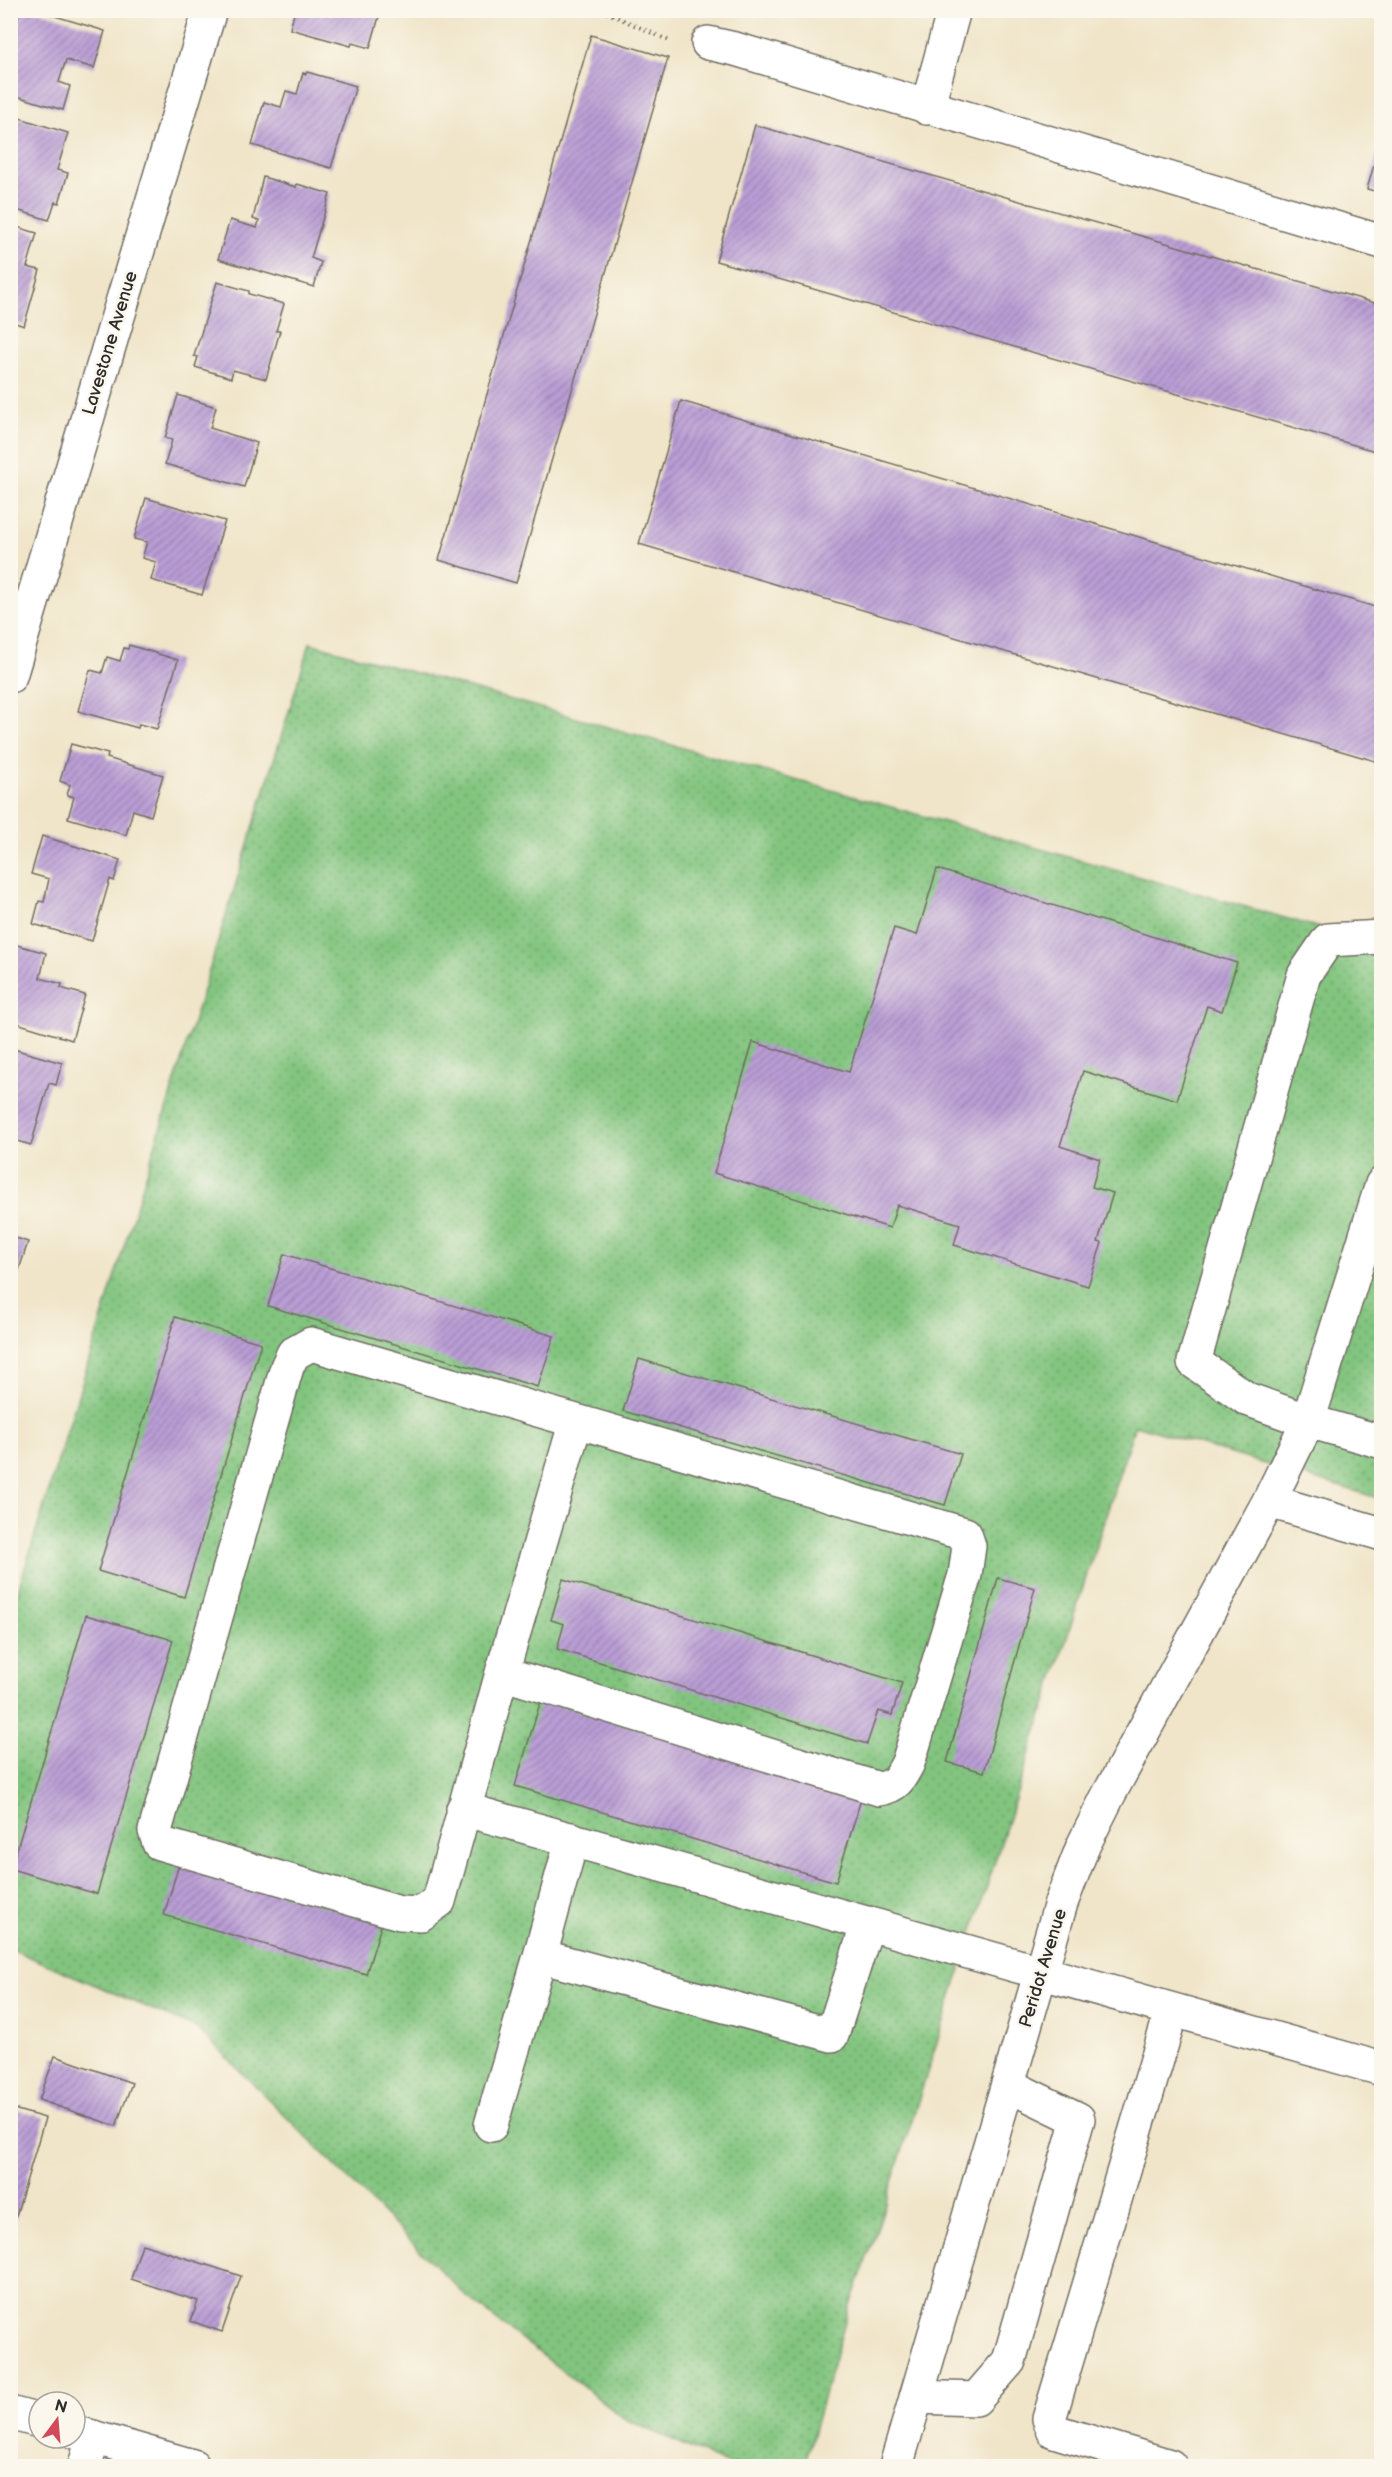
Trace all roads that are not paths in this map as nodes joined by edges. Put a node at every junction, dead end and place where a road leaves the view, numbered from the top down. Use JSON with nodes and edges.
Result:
{"nodes":[{"id":1,"x":210,"y":10,"type":"edge"},
{"id":2,"x":954,"y":10,"type":"edge"},
{"id":3,"x":694,"y":44,"type":"road end"},
{"id":4,"x":927,"y":108,"type":"junction"},
{"id":5,"x":1382,"y":242,"type":"edge"},
{"id":6,"x":23,"y":586,"type":"edge"},
{"id":7,"x":10,"y":676,"type":"edge"},
{"id":8,"x":1382,"y":937,"type":"edge"},
{"id":9,"x":1382,"y":1184,"type":"edge"},
{"id":10,"x":576,"y":1421,"type":"junction"},
{"id":11,"x":1308,"y":1421,"type":"junction"},
{"id":12,"x":1382,"y":1442,"type":"edge"},
{"id":13,"x":1269,"y":1501,"type":"junction"},
{"id":14,"x":1382,"y":1534,"type":"edge"},
{"id":15,"x":502,"y":1673,"type":"junction"},
{"id":16,"x":463,"y":1809,"type":"junction"},
{"id":17,"x":572,"y":1839,"type":"junction"},
{"id":18,"x":868,"y":1923,"type":"junction"},
{"id":19,"x":540,"y":1956,"type":"junction"},
{"id":20,"x":1041,"y":1972,"type":"junction"},
{"id":21,"x":1172,"y":2010,"type":"junction"},
{"id":22,"x":1382,"y":2069,"type":"edge"},
{"id":23,"x":1008,"y":2085,"type":"junction"},
{"id":24,"x":491,"y":2125,"type":"dead end"},
{"id":25,"x":916,"y":2397,"type":"junction"},
{"id":26,"x":10,"y":2413,"type":"edge"},
{"id":27,"x":27,"y":2418,"type":"edge"},
{"id":28,"x":87,"y":2446,"type":"edge"},
{"id":29,"x":193,"y":2466,"type":"edge"},
{"id":30,"x":896,"y":2466,"type":"edge"},
{"id":31,"x":1170,"y":2466,"type":"edge"}],
"edges":[{"from":1,"to":6,"type":"street","name":"Lavestone Avenue"},
{"from":2,"to":4,"type":"street"},
{"from":3,"to":4,"type":"street"},
{"from":4,"to":5,"type":"street"},
{"from":6,"to":7,"type":"street","name":"Lavestone Avenue"},
{"from":8,"to":11,"type":"street"},
{"from":9,"to":11,"type":"street","name":"Peridot Avenue"},
{"from":10,"to":15,"type":"street"},
{"from":10,"to":15,"type":"street"},
{"from":10,"to":16,"type":"street"},
{"from":11,"to":12,"type":"street"},
{"from":11,"to":13,"type":"street","name":"Peridot Avenue"},
{"from":13,"to":14,"type":"street"},
{"from":13,"to":20,"type":"street","name":"Peridot Avenue"},
{"from":15,"to":16,"type":"street"},
{"from":16,"to":17,"type":"street"},
{"from":17,"to":18,"type":"street"},
{"from":17,"to":19,"type":"street"},
{"from":18,"to":19,"type":"street"},
{"from":18,"to":20,"type":"street"},
{"from":19,"to":24,"type":"street"},
{"from":20,"to":21,"type":"street"},
{"from":20,"to":23,"type":"street","name":"Peridot Avenue"},
{"from":21,"to":22,"type":"street"},
{"from":21,"to":31,"type":"street"},
{"from":23,"to":25,"type":"street","name":"Peridot Avenue"},
{"from":23,"to":25,"type":"street"},
{"from":25,"to":30,"type":"street","name":"Peridot Avenue"},
{"from":26,"to":27,"type":"street"},
{"from":28,"to":29,"type":"street"}]}
